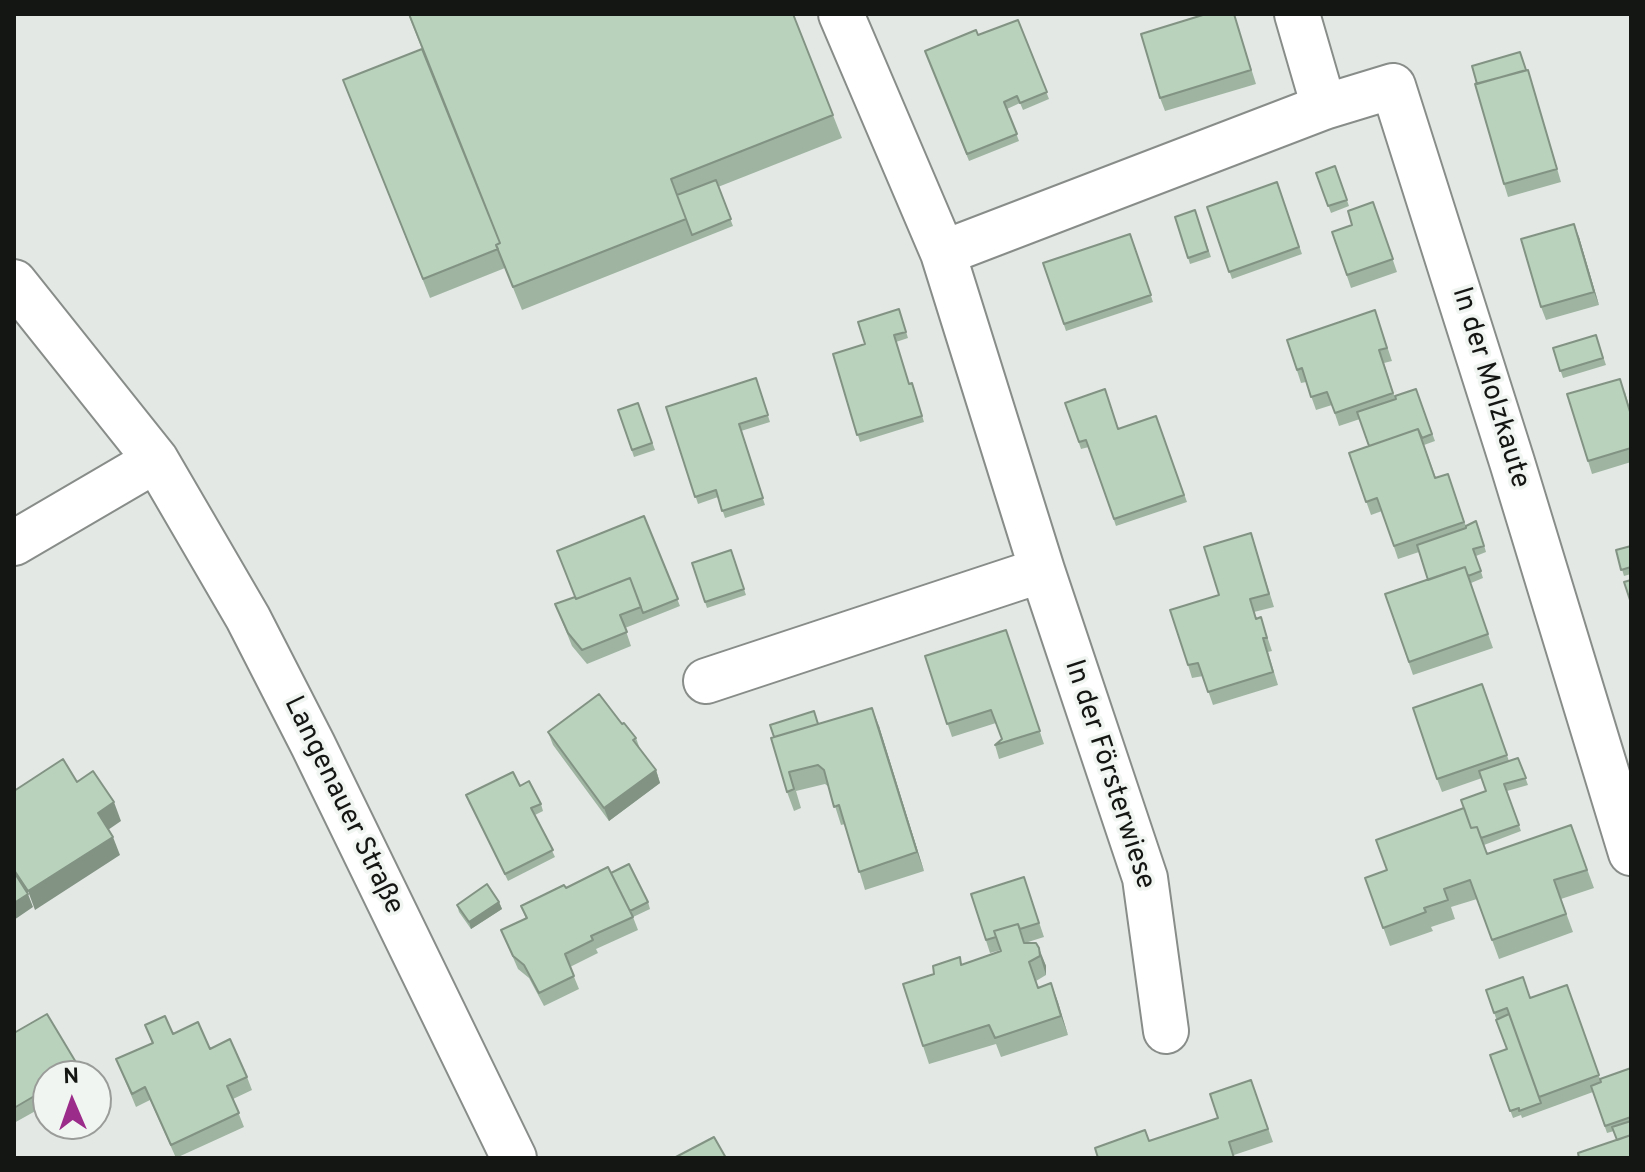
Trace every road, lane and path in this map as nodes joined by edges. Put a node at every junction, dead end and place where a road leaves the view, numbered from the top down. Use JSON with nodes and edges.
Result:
{"nodes":[{"id":1,"x":841,"y":14,"type":"edge"},
{"id":2,"x":1297,"y":14,"type":"edge"},
{"id":3,"x":1324,"y":107,"type":"junction"},
{"id":4,"x":943,"y":253,"type":"junction"},
{"id":5,"x":14,"y":282,"type":"edge"},
{"id":6,"x":156,"y":460,"type":"junction"},
{"id":7,"x":14,"y":543,"type":"edge"},
{"id":8,"x":1042,"y":570,"type":"junction"},
{"id":9,"x":706,"y":681,"type":"dead end"},
{"id":10,"x":1631,"y":853,"type":"edge"},
{"id":11,"x":1166,"y":1031,"type":"dead end"},
{"id":12,"x":514,"y":1158,"type":"edge"}],
"edges":[{"from":1,"to":4,"type":"street","name":"In der Försterwiese"},
{"from":2,"to":3,"type":"street"},
{"from":3,"to":4,"type":"street"},
{"from":3,"to":10,"type":"street","name":"In der Molzkaute"},
{"from":4,"to":8,"type":"street","name":"In der Försterwiese"},
{"from":5,"to":6,"type":"street","name":"Langenauer Straße"},
{"from":6,"to":7,"type":"street"},
{"from":6,"to":12,"type":"street","name":"Langenauer Straße"},
{"from":8,"to":9,"type":"street"},
{"from":8,"to":11,"type":"street","name":"In der Försterwiese"}]}
